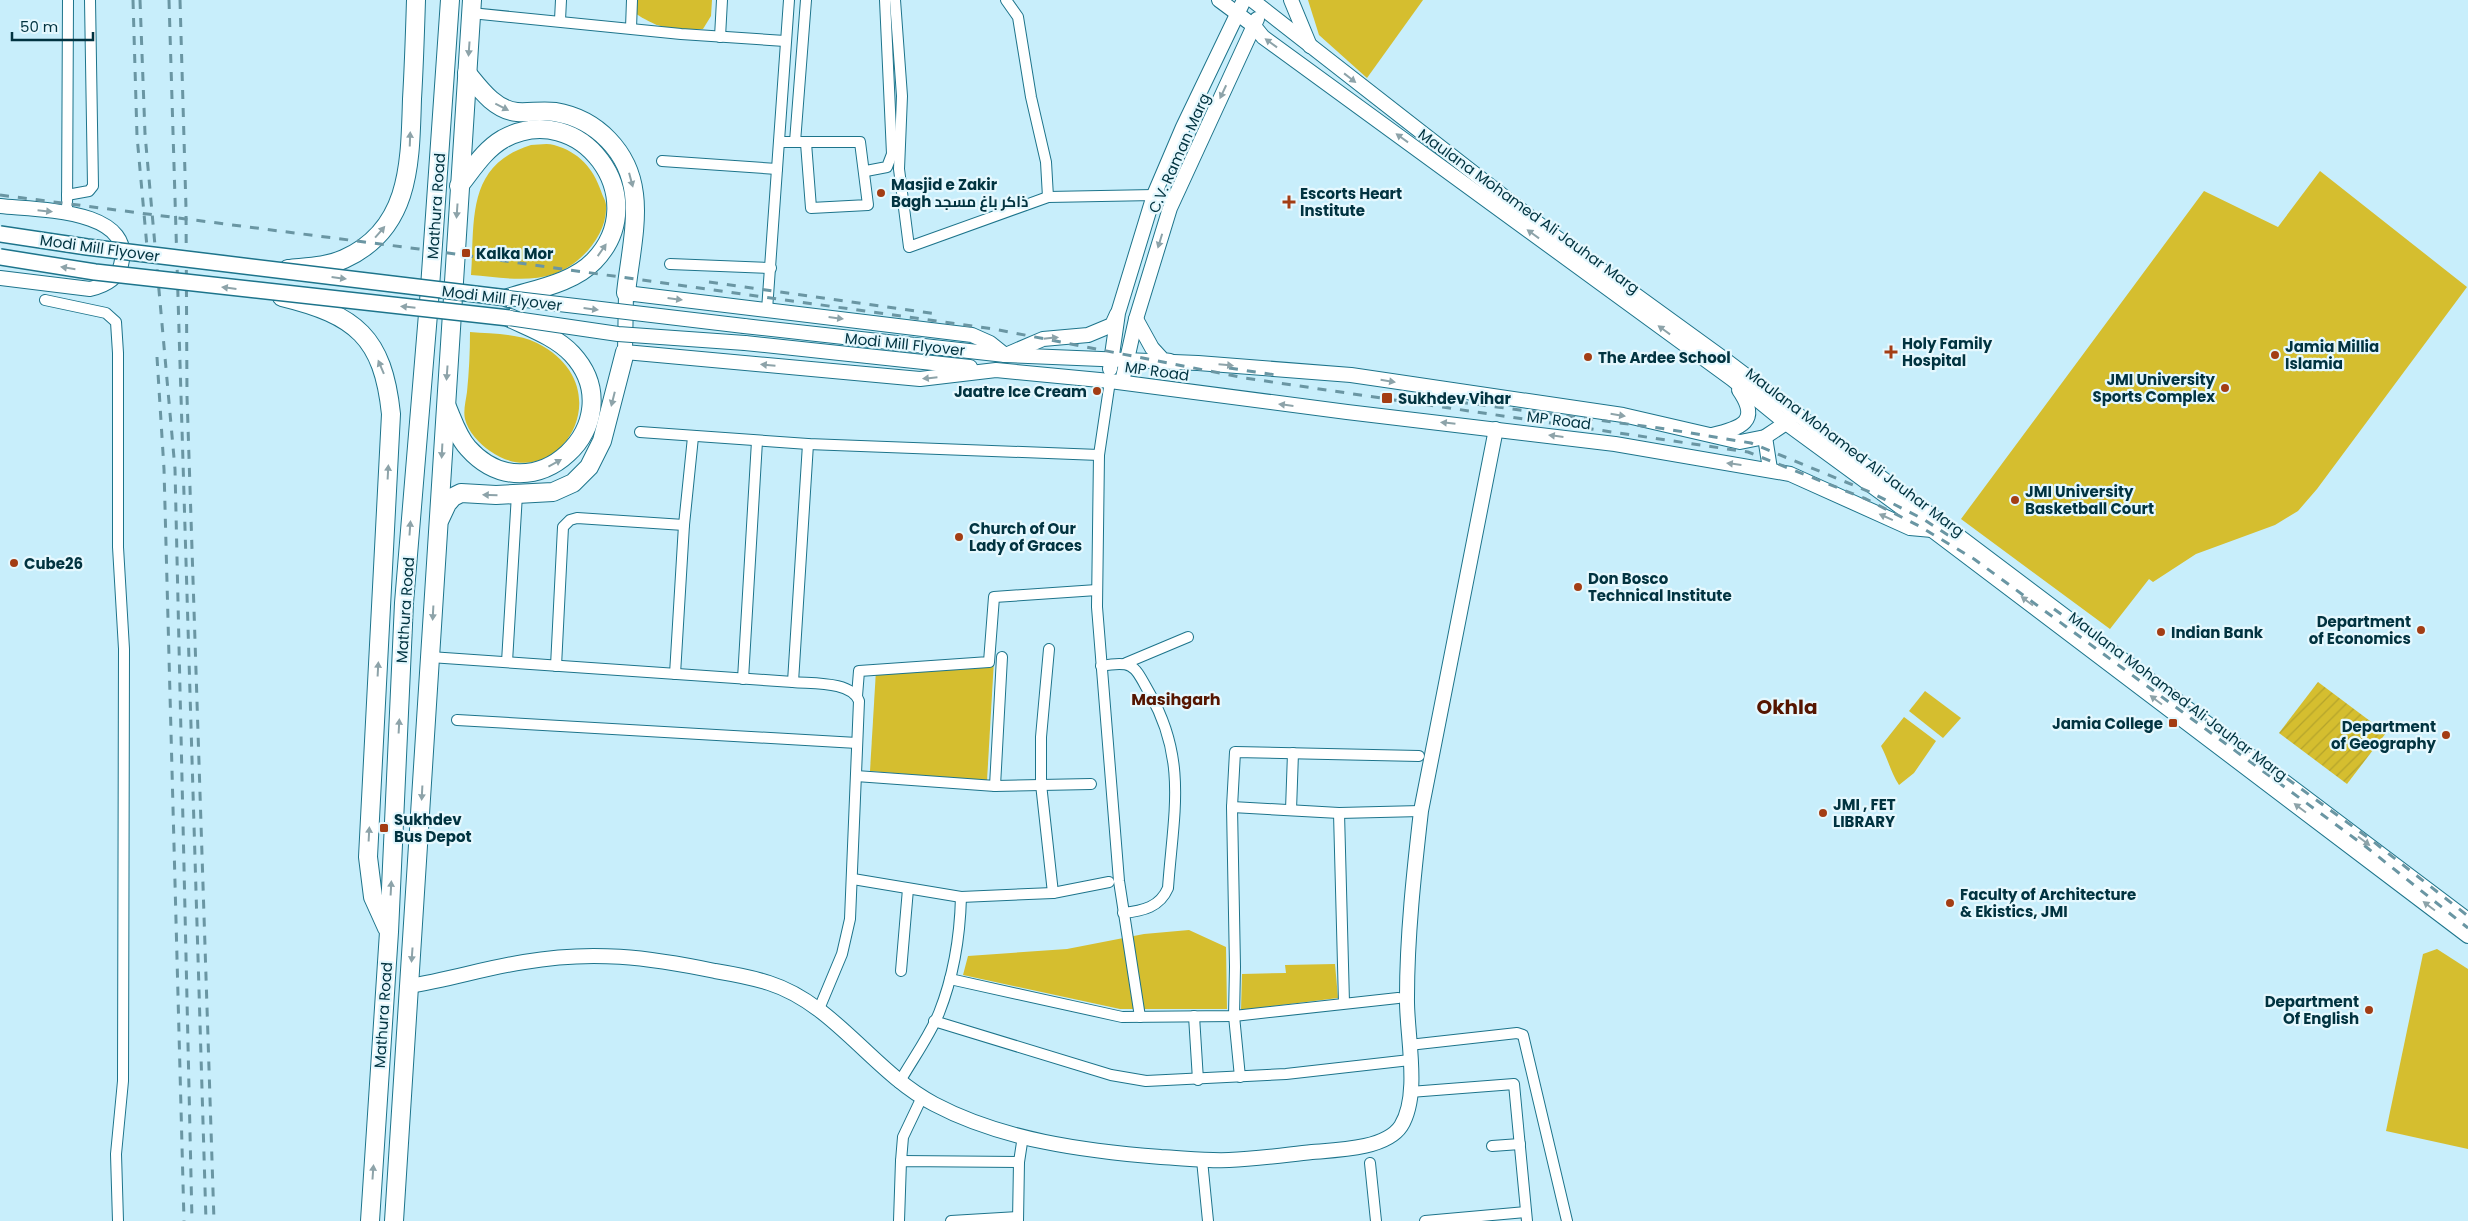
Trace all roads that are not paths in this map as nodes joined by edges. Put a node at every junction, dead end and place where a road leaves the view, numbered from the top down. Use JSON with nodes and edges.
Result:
{"nodes":[{"id":1,"x":68,"y":0,"type":"edge"},
{"id":2,"x":90,"y":0,"type":"edge"},
{"id":3,"x":416,"y":0,"type":"edge"},
{"id":4,"x":450,"y":0,"type":"edge"},
{"id":5,"x":562,"y":0,"type":"edge"},
{"id":6,"x":632,"y":0,"type":"edge"},
{"id":7,"x":722,"y":0,"type":"edge"},
{"id":8,"x":789,"y":0,"type":"edge"},
{"id":9,"x":806,"y":0,"type":"edge"},
{"id":10,"x":885,"y":0,"type":"edge"},
{"id":11,"x":895,"y":0,"type":"edge"},
{"id":12,"x":1006,"y":0,"type":"edge"},
{"id":13,"x":1219,"y":0,"type":"edge"},
{"id":14,"x":1244,"y":0,"type":"edge"},
{"id":15,"x":1291,"y":0,"type":"edge"},
{"id":16,"x":1260,"y":3,"type":"edge"},
{"id":17,"x":472,"y":7,"type":"edge"},
{"id":18,"x":1238,"y":14,"type":"junction"},
{"id":19,"x":560,"y":20,"type":"junction"},
{"id":20,"x":1254,"y":26,"type":"junction"},
{"id":21,"x":632,"y":28,"type":"junction"},
{"id":22,"x":720,"y":37,"type":"junction"},
{"id":23,"x":785,"y":41,"type":"junction"},
{"id":24,"x":1312,"y":48,"type":"junction"},
{"id":25,"x":467,"y":73,"type":"junction"},
{"id":26,"x":779,"y":142,"type":"junction"},
{"id":27,"x":795,"y":142,"type":"junction"},
{"id":28,"x":806,"y":143,"type":"junction"},
{"id":29,"x":662,"y":162,"type":"dead end"},
{"id":30,"x":777,"y":169,"type":"junction"},
{"id":31,"x":866,"y":171,"type":"junction"},
{"id":32,"x":459,"y":187,"type":"junction"},
{"id":33,"x":67,"y":195,"type":"junction"},
{"id":34,"x":1154,"y":195,"type":"junction"},
{"id":35,"x":1048,"y":197,"type":"junction"},
{"id":36,"x":1174,"y":198,"type":"junction"},
{"id":37,"x":0,"y":206,"type":"edge"},
{"id":38,"x":67,"y":213,"type":"junction"},
{"id":39,"x":0,"y":234,"type":"edge"},
{"id":40,"x":0,"y":257,"type":"edge"},
{"id":41,"x":670,"y":264,"type":"dead end"},
{"id":42,"x":771,"y":268,"type":"junction"},
{"id":43,"x":274,"y":271,"type":"junction"},
{"id":44,"x":0,"y":278,"type":"edge"},
{"id":45,"x":255,"y":291,"type":"junction"},
{"id":46,"x":626,"y":293,"type":"junction"},
{"id":47,"x":508,"y":298,"type":"junction"},
{"id":48,"x":45,"y":300,"type":"dead end"},
{"id":49,"x":767,"y":310,"type":"junction"},
{"id":50,"x":1118,"y":313,"type":"junction"},
{"id":51,"x":509,"y":318,"type":"junction"},
{"id":52,"x":1136,"y":319,"type":"junction"},
{"id":53,"x":625,"y":352,"type":"junction"},
{"id":54,"x":1005,"y":355,"type":"junction"},
{"id":55,"x":1111,"y":360,"type":"junction"},
{"id":56,"x":1125,"y":360,"type":"junction"},
{"id":57,"x":1198,"y":363,"type":"junction"},
{"id":58,"x":996,"y":370,"type":"junction"},
{"id":59,"x":1732,"y":379,"type":"junction"},
{"id":60,"x":1116,"y":382,"type":"junction"},
{"id":61,"x":445,"y":402,"type":"junction"},
{"id":62,"x":1790,"y":418,"type":"junction"},
{"id":63,"x":1496,"y":429,"type":"junction"},
{"id":64,"x":640,"y":432,"type":"dead end"},
{"id":65,"x":1706,"y":436,"type":"junction"},
{"id":66,"x":693,"y":437,"type":"junction"},
{"id":67,"x":1765,"y":437,"type":"junction"},
{"id":68,"x":757,"y":441,"type":"junction"},
{"id":69,"x":808,"y":444,"type":"junction"},
{"id":70,"x":1099,"y":455,"type":"junction"},
{"id":71,"x":1770,"y":469,"type":"junction"},
{"id":72,"x":517,"y":494,"type":"junction"},
{"id":73,"x":438,"y":524,"type":"junction"},
{"id":74,"x":684,"y":525,"type":"junction"},
{"id":75,"x":1935,"y":526,"type":"junction"},
{"id":76,"x":1097,"y":590,"type":"junction"},
{"id":77,"x":1188,"y":637,"type":"dead end"},
{"id":78,"x":1049,"y":649,"type":"dead end"},
{"id":79,"x":430,"y":657,"type":"junction"},
{"id":80,"x":1002,"y":657,"type":"dead end"},
{"id":81,"x":507,"y":662,"type":"junction"},
{"id":82,"x":1126,"y":663,"type":"junction"},
{"id":83,"x":556,"y":666,"type":"junction"},
{"id":84,"x":1101,"y":666,"type":"junction"},
{"id":85,"x":675,"y":674,"type":"junction"},
{"id":86,"x":743,"y":678,"type":"junction"},
{"id":87,"x":793,"y":682,"type":"junction"},
{"id":88,"x":857,"y":696,"type":"junction"},
{"id":89,"x":457,"y":720,"type":"dead end"},
{"id":90,"x":858,"y":743,"type":"junction"},
{"id":91,"x":1293,"y":753,"type":"junction"},
{"id":92,"x":1419,"y":756,"type":"dead end"},
{"id":93,"x":856,"y":776,"type":"junction"},
{"id":94,"x":1041,"y":784,"type":"junction"},
{"id":95,"x":1092,"y":784,"type":"dead end"},
{"id":96,"x":995,"y":786,"type":"junction"},
{"id":97,"x":2286,"y":790,"type":"junction"},
{"id":98,"x":1232,"y":807,"type":"junction"},
{"id":99,"x":1291,"y":810,"type":"junction"},
{"id":100,"x":1421,"y":811,"type":"junction"},
{"id":101,"x":1339,"y":813,"type":"junction"},
{"id":102,"x":853,"y":879,"type":"junction"},
{"id":103,"x":1109,"y":882,"type":"dead end"},
{"id":104,"x":908,"y":889,"type":"junction"},
{"id":105,"x":1053,"y":893,"type":"junction"},
{"id":106,"x":961,"y":897,"type":"junction"},
{"id":107,"x":1123,"y":914,"type":"junction"},
{"id":108,"x":2468,"y":920,"type":"edge"},
{"id":109,"x":389,"y":932,"type":"junction"},
{"id":110,"x":2468,"y":936,"type":"edge"},
{"id":111,"x":901,"y":971,"type":"dead end"},
{"id":112,"x":950,"y":980,"type":"junction"},
{"id":113,"x":409,"y":986,"type":"junction"},
{"id":114,"x":1398,"y":998,"type":"dead end"},
{"id":115,"x":1344,"y":1003,"type":"junction"},
{"id":116,"x":819,"y":1009,"type":"junction"},
{"id":117,"x":1140,"y":1016,"type":"junction"},
{"id":118,"x":1194,"y":1016,"type":"junction"},
{"id":119,"x":1234,"y":1016,"type":"junction"},
{"id":120,"x":934,"y":1021,"type":"junction"},
{"id":121,"x":1409,"y":1045,"type":"junction"},
{"id":122,"x":1410,"y":1060,"type":"junction"},
{"id":123,"x":1240,"y":1077,"type":"junction"},
{"id":124,"x":1198,"y":1080,"type":"junction"},
{"id":125,"x":899,"y":1083,"type":"junction"},
{"id":126,"x":1410,"y":1092,"type":"junction"},
{"id":127,"x":922,"y":1097,"type":"junction"},
{"id":128,"x":1023,"y":1136,"type":"junction"},
{"id":129,"x":1520,"y":1144,"type":"junction"},
{"id":130,"x":1492,"y":1146,"type":"dead end"},
{"id":131,"x":1202,"y":1160,"type":"junction"},
{"id":132,"x":901,"y":1161,"type":"junction"},
{"id":133,"x":1019,"y":1162,"type":"junction"},
{"id":134,"x":1370,"y":1163,"type":"dead end"},
{"id":135,"x":1527,"y":1216,"type":"edge"},
{"id":136,"x":1018,"y":1219,"type":"edge"},
{"id":137,"x":118,"y":1221,"type":"edge"},
{"id":138,"x":370,"y":1221,"type":"edge"},
{"id":139,"x":394,"y":1221,"type":"edge"},
{"id":140,"x":899,"y":1221,"type":"edge"},
{"id":141,"x":951,"y":1221,"type":"edge"},
{"id":142,"x":1208,"y":1221,"type":"edge"},
{"id":143,"x":1376,"y":1221,"type":"edge"},
{"id":144,"x":1425,"y":1221,"type":"edge"},
{"id":145,"x":1567,"y":1221,"type":"edge"}],
"edges":[{"from":1,"to":33,"type":"street"},
{"from":2,"to":33,"type":"street"},
{"from":43,"to":3,"type":"highway","one_way":true,"bridge":true},
{"from":109,"to":4,"type":"highway","name":"Mathura Road","one_way":true},
{"from":5,"to":19,"type":"street"},
{"from":6,"to":21,"type":"street"},
{"from":7,"to":22,"type":"street"},
{"from":8,"to":23,"type":"street"},
{"from":9,"to":27,"type":"street"},
{"from":10,"to":31,"type":"street"},
{"from":11,"to":35,"type":"street"},
{"from":12,"to":35,"type":"street"},
{"from":13,"to":18,"type":"main road","name":"Maulana Mohamed Ali Jauhar Marg"},
{"from":14,"to":18,"type":"main road","name":"C.V. Raman Marg"},
{"from":15,"to":24,"type":"main road"},
{"from":16,"to":20,"type":"main road","name":"C.V. Raman Marg"},
{"from":16,"to":24,"type":"main road","name":"Maulana Mohamed Ali Jauhar Marg"},
{"from":17,"to":19,"type":"street"},
{"from":17,"to":25,"type":"highway","name":"Mathura Road","one_way":true},
{"from":18,"to":20,"type":"main road","name":"Maulana Mohamed Ali Jauhar Marg"},
{"from":18,"to":34,"type":"main road","name":"C.V. Raman Marg"},
{"from":19,"to":21,"type":"street"},
{"from":20,"to":36,"type":"main road","name":"C.V. Raman Marg","one_way":true},
{"from":59,"to":20,"type":"main road","name":"Maulana Mohamed Ali Jauhar Marg","one_way":true},
{"from":21,"to":22,"type":"street"},
{"from":22,"to":23,"type":"street"},
{"from":23,"to":26,"type":"street"},
{"from":24,"to":62,"type":"main road","name":"Maulana Mohamed Ali Jauhar Marg","one_way":true},
{"from":25,"to":32,"type":"highway","name":"Mathura Road"},
{"from":25,"to":46,"type":"highway","one_way":true},
{"from":26,"to":27,"type":"street"},
{"from":26,"to":30,"type":"street"},
{"from":27,"to":28,"type":"street"},
{"from":28,"to":31,"type":"street"},
{"from":28,"to":31,"type":"street"},
{"from":29,"to":30,"type":"street"},
{"from":30,"to":42,"type":"street"},
{"from":47,"to":32,"type":"highway","one_way":true},
{"from":32,"to":61,"type":"highway","name":"Mathura Road","one_way":true},
{"from":33,"to":38,"type":"street"},
{"from":34,"to":35,"type":"street"},
{"from":34,"to":36,"type":"street"},
{"from":34,"to":50,"type":"main road","name":"C.V. Raman Marg"},
{"from":36,"to":52,"type":"main road","name":"C.V. Raman Marg","one_way":true},
{"from":37,"to":38,"type":"main road","one_way":true},
{"from":38,"to":44,"type":"main road"},
{"from":39,"to":43,"type":"main road","name":"Modi Mill Flyover","bridge":true},
{"from":45,"to":40,"type":"main road","name":"Modi Mill Flyover","one_way":true,"bridge":true},
{"from":41,"to":42,"type":"street"},
{"from":42,"to":49,"type":"street"},
{"from":43,"to":47,"type":"main road","name":"Modi Mill Flyover","one_way":true,"bridge":true},
{"from":51,"to":45,"type":"main road","name":"Modi Mill Flyover","one_way":true,"bridge":true},
{"from":109,"to":45,"type":"highway","one_way":true,"bridge":true},
{"from":46,"to":49,"type":"main road","one_way":true},
{"from":46,"to":53,"type":"main road"},
{"from":47,"to":54,"type":"main road","name":"Modi Mill Flyover","one_way":true,"bridge":true},
{"from":48,"to":137,"type":"street"},
{"from":49,"to":54,"type":"main road","one_way":true},
{"from":54,"to":50,"type":"main road","one_way":true},
{"from":50,"to":55,"type":"main road","name":"C.V. Raman Marg"},
{"from":51,"to":58,"type":"main road","name":"Modi Mill Flyover","bridge":true},
{"from":61,"to":51,"type":"highway","one_way":true},
{"from":52,"to":56,"type":"main road","name":"C.V. Raman Marg"},
{"from":52,"to":57,"type":"main road"},
{"from":58,"to":53,"type":"main road","one_way":true},
{"from":53,"to":72,"type":"highway","one_way":true},
{"from":54,"to":55,"type":"main road","name":"Modi Mill Flyover"},
{"from":55,"to":56,"type":"main road","name":"MP Road"},
{"from":55,"to":60,"type":"main road","name":"C.V. Raman Marg"},
{"from":56,"to":57,"type":"main road","name":"MP Road"},
{"from":56,"to":60,"type":"main road","name":"C.V. Raman Marg"},
{"from":57,"to":65,"type":"main road","name":"MP Road","one_way":true},
{"from":58,"to":60,"type":"main road","name":"MP Road"},
{"from":59,"to":62,"type":"main road","name":"Maulana Mohamed Ali Jauhar Marg"},
{"from":59,"to":65,"type":"main road"},
{"from":63,"to":60,"type":"main road","name":"MP Road","one_way":true},
{"from":60,"to":70,"type":"street"},
{"from":61,"to":73,"type":"highway","name":"Mathura Road","one_way":true},
{"from":62,"to":67,"type":"main road","name":"MP Road"},
{"from":62,"to":75,"type":"main road","name":"Maulana Mohamed Ali Jauhar Marg"},
{"from":71,"to":63,"type":"main road","name":"MP Road","one_way":true},
{"from":63,"to":100,"type":"main road"},
{"from":64,"to":66,"type":"street"},
{"from":65,"to":67,"type":"main road","name":"MP Road"},
{"from":66,"to":68,"type":"street"},
{"from":66,"to":74,"type":"street"},
{"from":67,"to":71,"type":"main road"},
{"from":68,"to":69,"type":"street"},
{"from":68,"to":86,"type":"street"},
{"from":69,"to":70,"type":"street"},
{"from":69,"to":87,"type":"street"},
{"from":70,"to":76,"type":"street"},
{"from":75,"to":71,"type":"main road","name":"MP Road","one_way":true},
{"from":72,"to":73,"type":"highway","one_way":true},
{"from":72,"to":81,"type":"street"},
{"from":73,"to":79,"type":"highway","name":"Mathura Road","one_way":true},
{"from":74,"to":83,"type":"street"},
{"from":74,"to":85,"type":"street"},
{"from":75,"to":97,"type":"main road","name":"Maulana Mohamed Ali Jauhar Marg"},
{"from":76,"to":84,"type":"street"},
{"from":76,"to":88,"type":"street"},
{"from":77,"to":82,"type":"street"},
{"from":78,"to":94,"type":"street"},
{"from":79,"to":81,"type":"street"},
{"from":79,"to":113,"type":"highway","name":"Mathura Road","one_way":true},
{"from":80,"to":96,"type":"street"},
{"from":81,"to":83,"type":"street"},
{"from":82,"to":84,"type":"street"},
{"from":82,"to":107,"type":"street"},
{"from":83,"to":85,"type":"street"},
{"from":84,"to":107,"type":"street"},
{"from":85,"to":86,"type":"street"},
{"from":86,"to":87,"type":"street"},
{"from":87,"to":88,"type":"street"},
{"from":88,"to":90,"type":"street"},
{"from":89,"to":90,"type":"street"},
{"from":90,"to":93,"type":"street"},
{"from":91,"to":92,"type":"street"},
{"from":91,"to":98,"type":"street"},
{"from":91,"to":99,"type":"street"},
{"from":93,"to":96,"type":"street"},
{"from":93,"to":102,"type":"street"},
{"from":94,"to":95,"type":"street"},
{"from":94,"to":96,"type":"street"},
{"from":94,"to":105,"type":"street"},
{"from":97,"to":108,"type":"main road","name":"Maulana Mohamed Ali Jauhar Marg","one_way":true},
{"from":110,"to":97,"type":"main road","name":"Maulana Mohamed Ali Jauhar Marg","one_way":true},
{"from":98,"to":99,"type":"street"},
{"from":98,"to":119,"type":"street"},
{"from":99,"to":101,"type":"street"},
{"from":100,"to":101,"type":"street"},
{"from":100,"to":121,"type":"main road"},
{"from":101,"to":115,"type":"street"},
{"from":102,"to":104,"type":"street"},
{"from":102,"to":116,"type":"street"},
{"from":103,"to":105,"type":"street"},
{"from":104,"to":106,"type":"street"},
{"from":104,"to":111,"type":"street"},
{"from":105,"to":106,"type":"street"},
{"from":106,"to":112,"type":"street"},
{"from":107,"to":117,"type":"street"},
{"from":138,"to":109,"type":"highway","name":"Mathura Road","one_way":true},
{"from":112,"to":117,"type":"street"},
{"from":112,"to":120,"type":"street"},
{"from":113,"to":116,"type":"main road"},
{"from":113,"to":139,"type":"highway","name":"Mathura Road"},
{"from":114,"to":115,"type":"street"},
{"from":115,"to":119,"type":"street"},
{"from":116,"to":125,"type":"main road"},
{"from":117,"to":118,"type":"street"},
{"from":118,"to":119,"type":"street"},
{"from":118,"to":124,"type":"street"},
{"from":119,"to":123,"type":"street"},
{"from":120,"to":124,"type":"street"},
{"from":120,"to":125,"type":"street"},
{"from":121,"to":122,"type":"main road"},
{"from":121,"to":145,"type":"street"},
{"from":122,"to":123,"type":"street"},
{"from":122,"to":126,"type":"main road"},
{"from":123,"to":124,"type":"street"},
{"from":125,"to":127,"type":"main road"},
{"from":126,"to":129,"type":"street"},
{"from":126,"to":131,"type":"main road"},
{"from":127,"to":128,"type":"main road"},
{"from":127,"to":132,"type":"street"},
{"from":128,"to":131,"type":"main road"},
{"from":128,"to":133,"type":"street"},
{"from":129,"to":130,"type":"street"},
{"from":129,"to":135,"type":"street"},
{"from":131,"to":142,"type":"street"},
{"from":132,"to":133,"type":"street"},
{"from":132,"to":140,"type":"street"},
{"from":133,"to":136,"type":"street"},
{"from":134,"to":143,"type":"street"},
{"from":135,"to":144,"type":"street"},
{"from":136,"to":141,"type":"street"}]}
